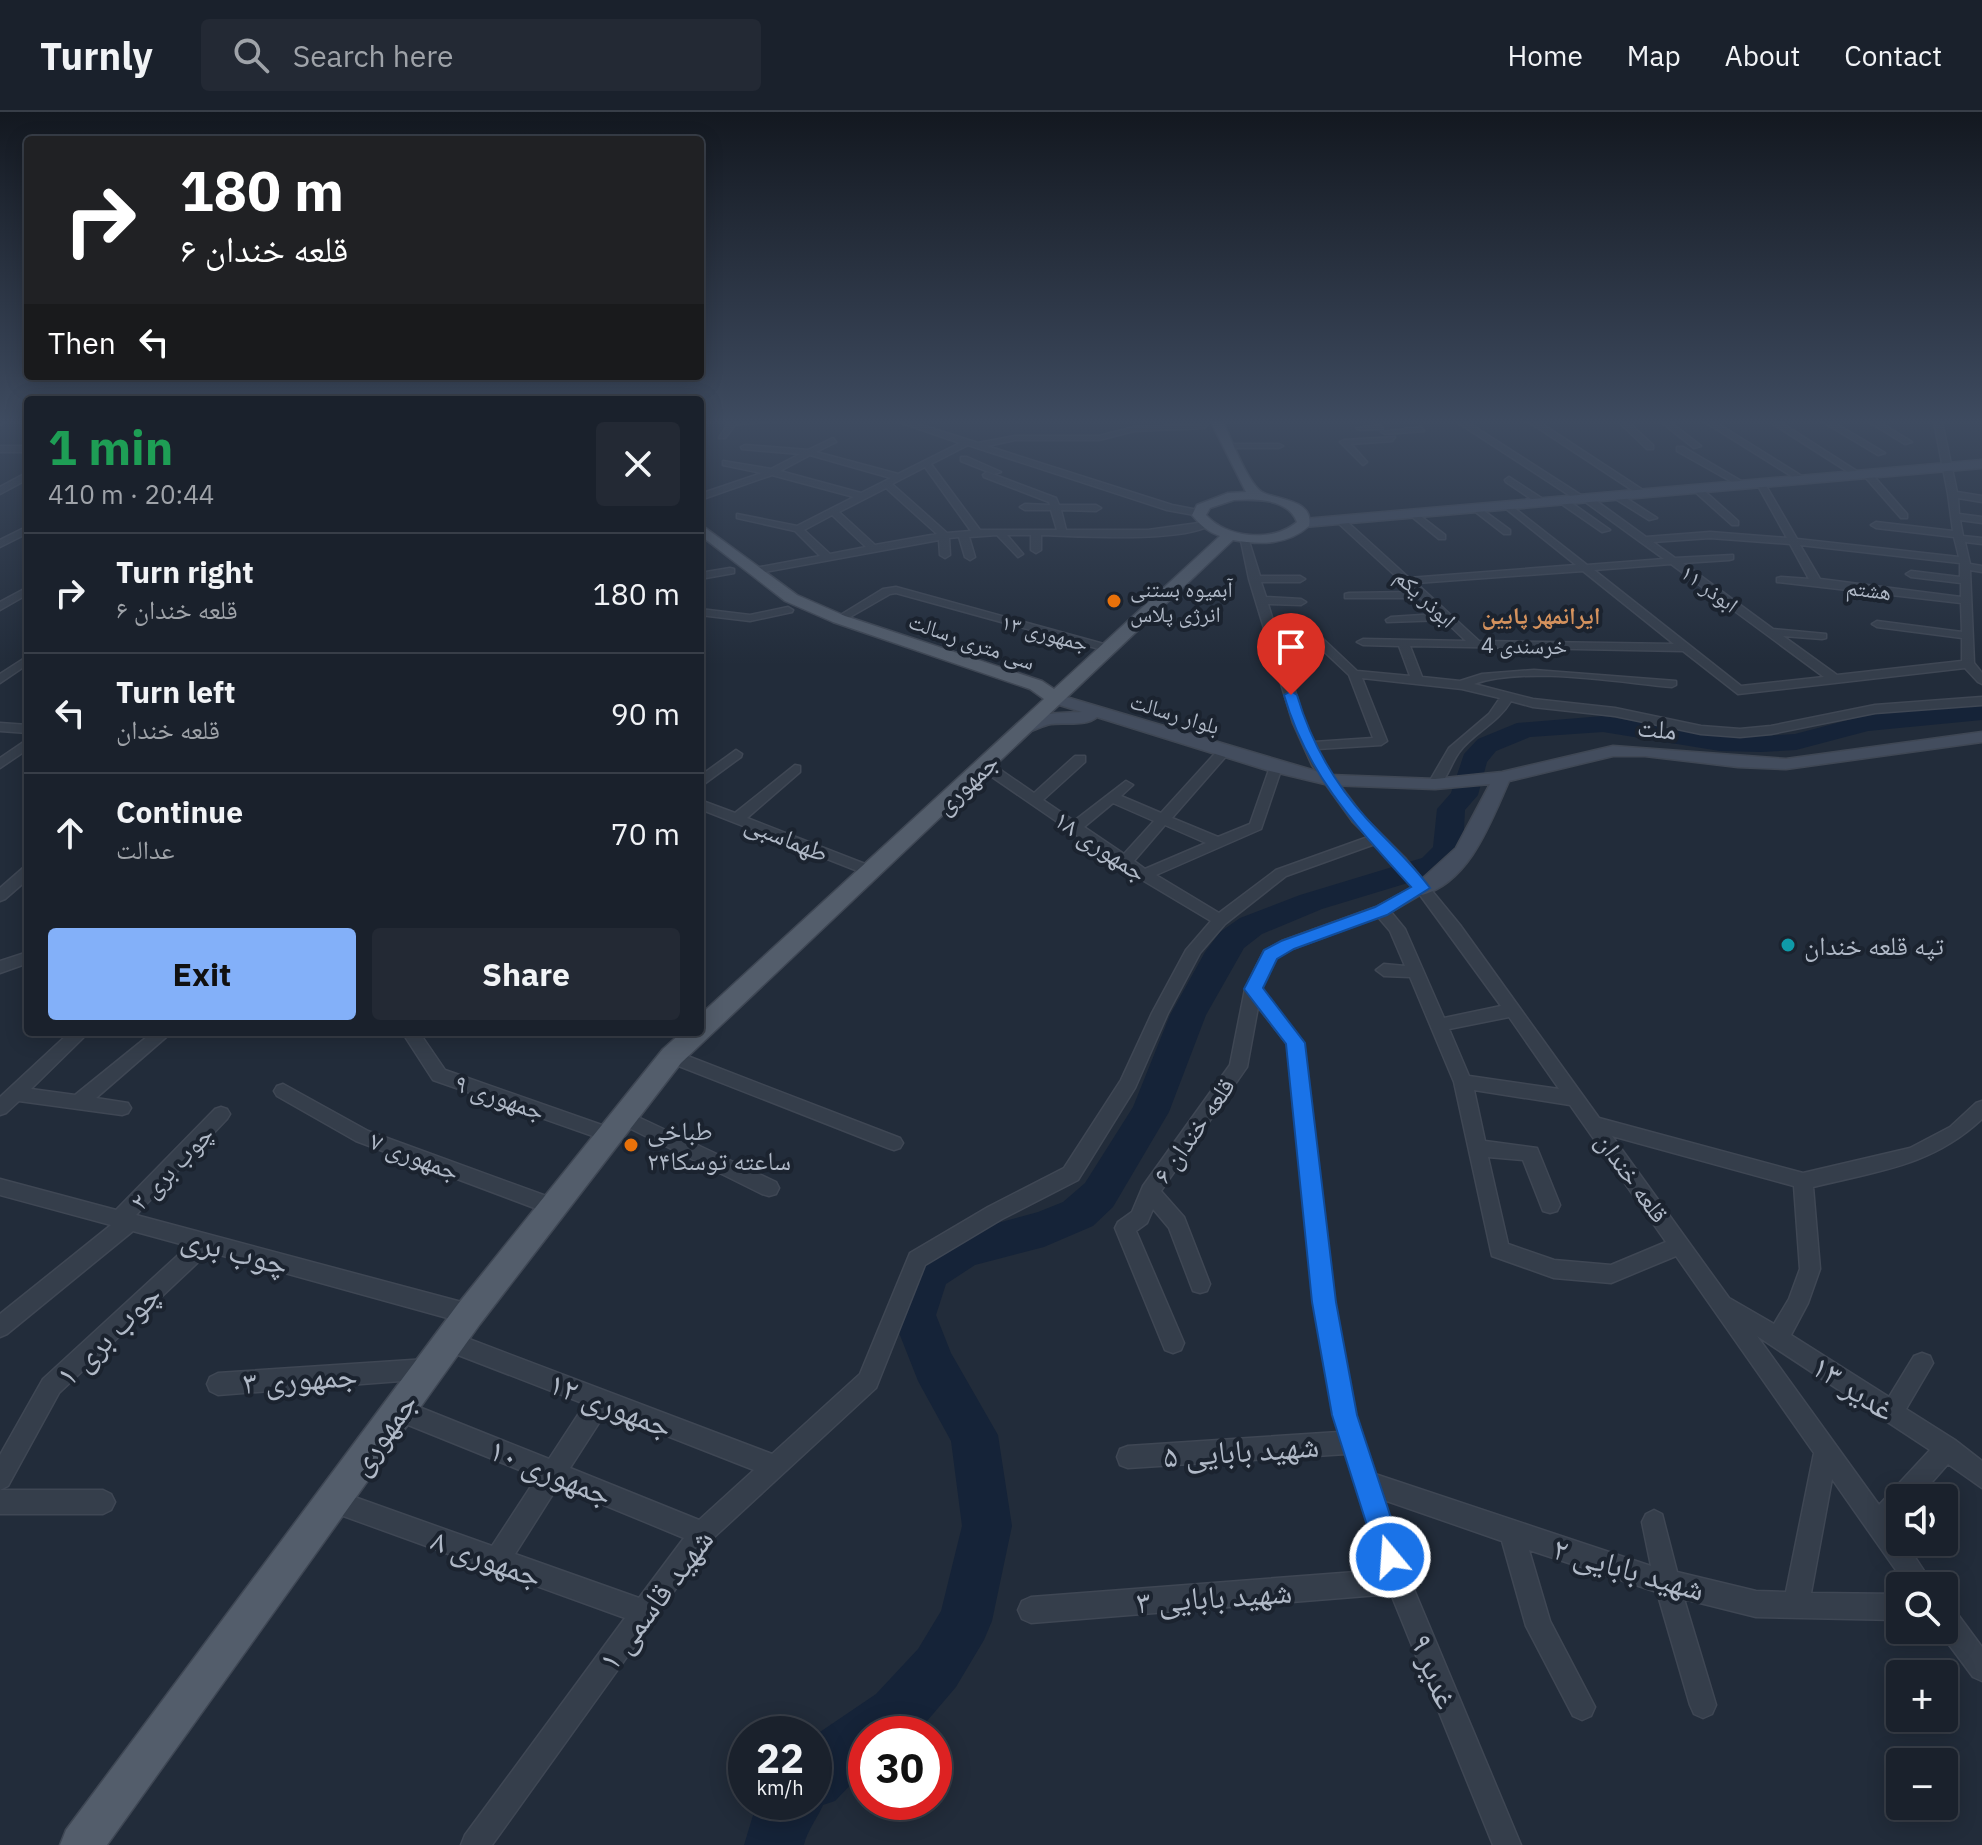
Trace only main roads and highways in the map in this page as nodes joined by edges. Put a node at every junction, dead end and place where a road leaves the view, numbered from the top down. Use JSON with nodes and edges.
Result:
{"nodes":[{"id":1,"x":1210,"y":503,"type":"edge"},
{"id":2,"x":1279,"y":503,"type":"edge"},
{"id":3,"x":1544,"y":503,"type":"edge"},
{"id":4,"x":1304,"y":523,"type":"junction"},
{"id":5,"x":704,"y":531,"type":"edge"},
{"id":6,"x":1237,"y":536,"type":"junction"},
{"id":7,"x":704,"y":548,"type":"edge"},
{"id":8,"x":1056,"y":699,"type":"junction"},
{"id":9,"x":1119,"y":719,"type":"junction"},
{"id":10,"x":1024,"y":728,"type":"junction"},
{"id":11,"x":1982,"y":737,"type":"edge"},
{"id":12,"x":1502,"y":777,"type":"junction"},
{"id":13,"x":1329,"y":780,"type":"joint"},
{"id":14,"x":1418,"y":884,"type":"road end"},
{"id":15,"x":704,"y":1026,"type":"edge"},
{"id":16,"x":694,"y":1036,"type":"edge"},
{"id":17,"x":81,"y":1845,"type":"edge"}],
"edges":[{"from":1,"to":6,"type":"main road"},
{"from":2,"to":4,"type":"main road"},
{"from":3,"to":4,"type":"main road"},
{"from":4,"to":6,"type":"main road"},
{"from":5,"to":8,"type":"main road","name":"سی متری رسالت"},
{"from":6,"to":8,"type":"main road","name":"جمهوری"},
{"from":7,"to":8,"type":"main road","name":"سی متری رسالت"},
{"from":8,"to":9,"type":"main road","name":"بلوار رسالت"},
{"from":8,"to":10,"type":"main road","name":"جمهوری"},
{"from":9,"to":10,"type":"main road"},
{"from":9,"to":13,"type":"main road","name":"بلوار رسالت"},
{"from":10,"to":15,"type":"main road","name":"جمهوری"},
{"from":11,"to":12,"type":"main road","name":"ملت"},
{"from":12,"to":13,"type":"main road","name":"ملت"},
{"from":12,"to":14,"type":"main road"},
{"from":16,"to":17,"type":"main road","name":"جمهوری"}]}
